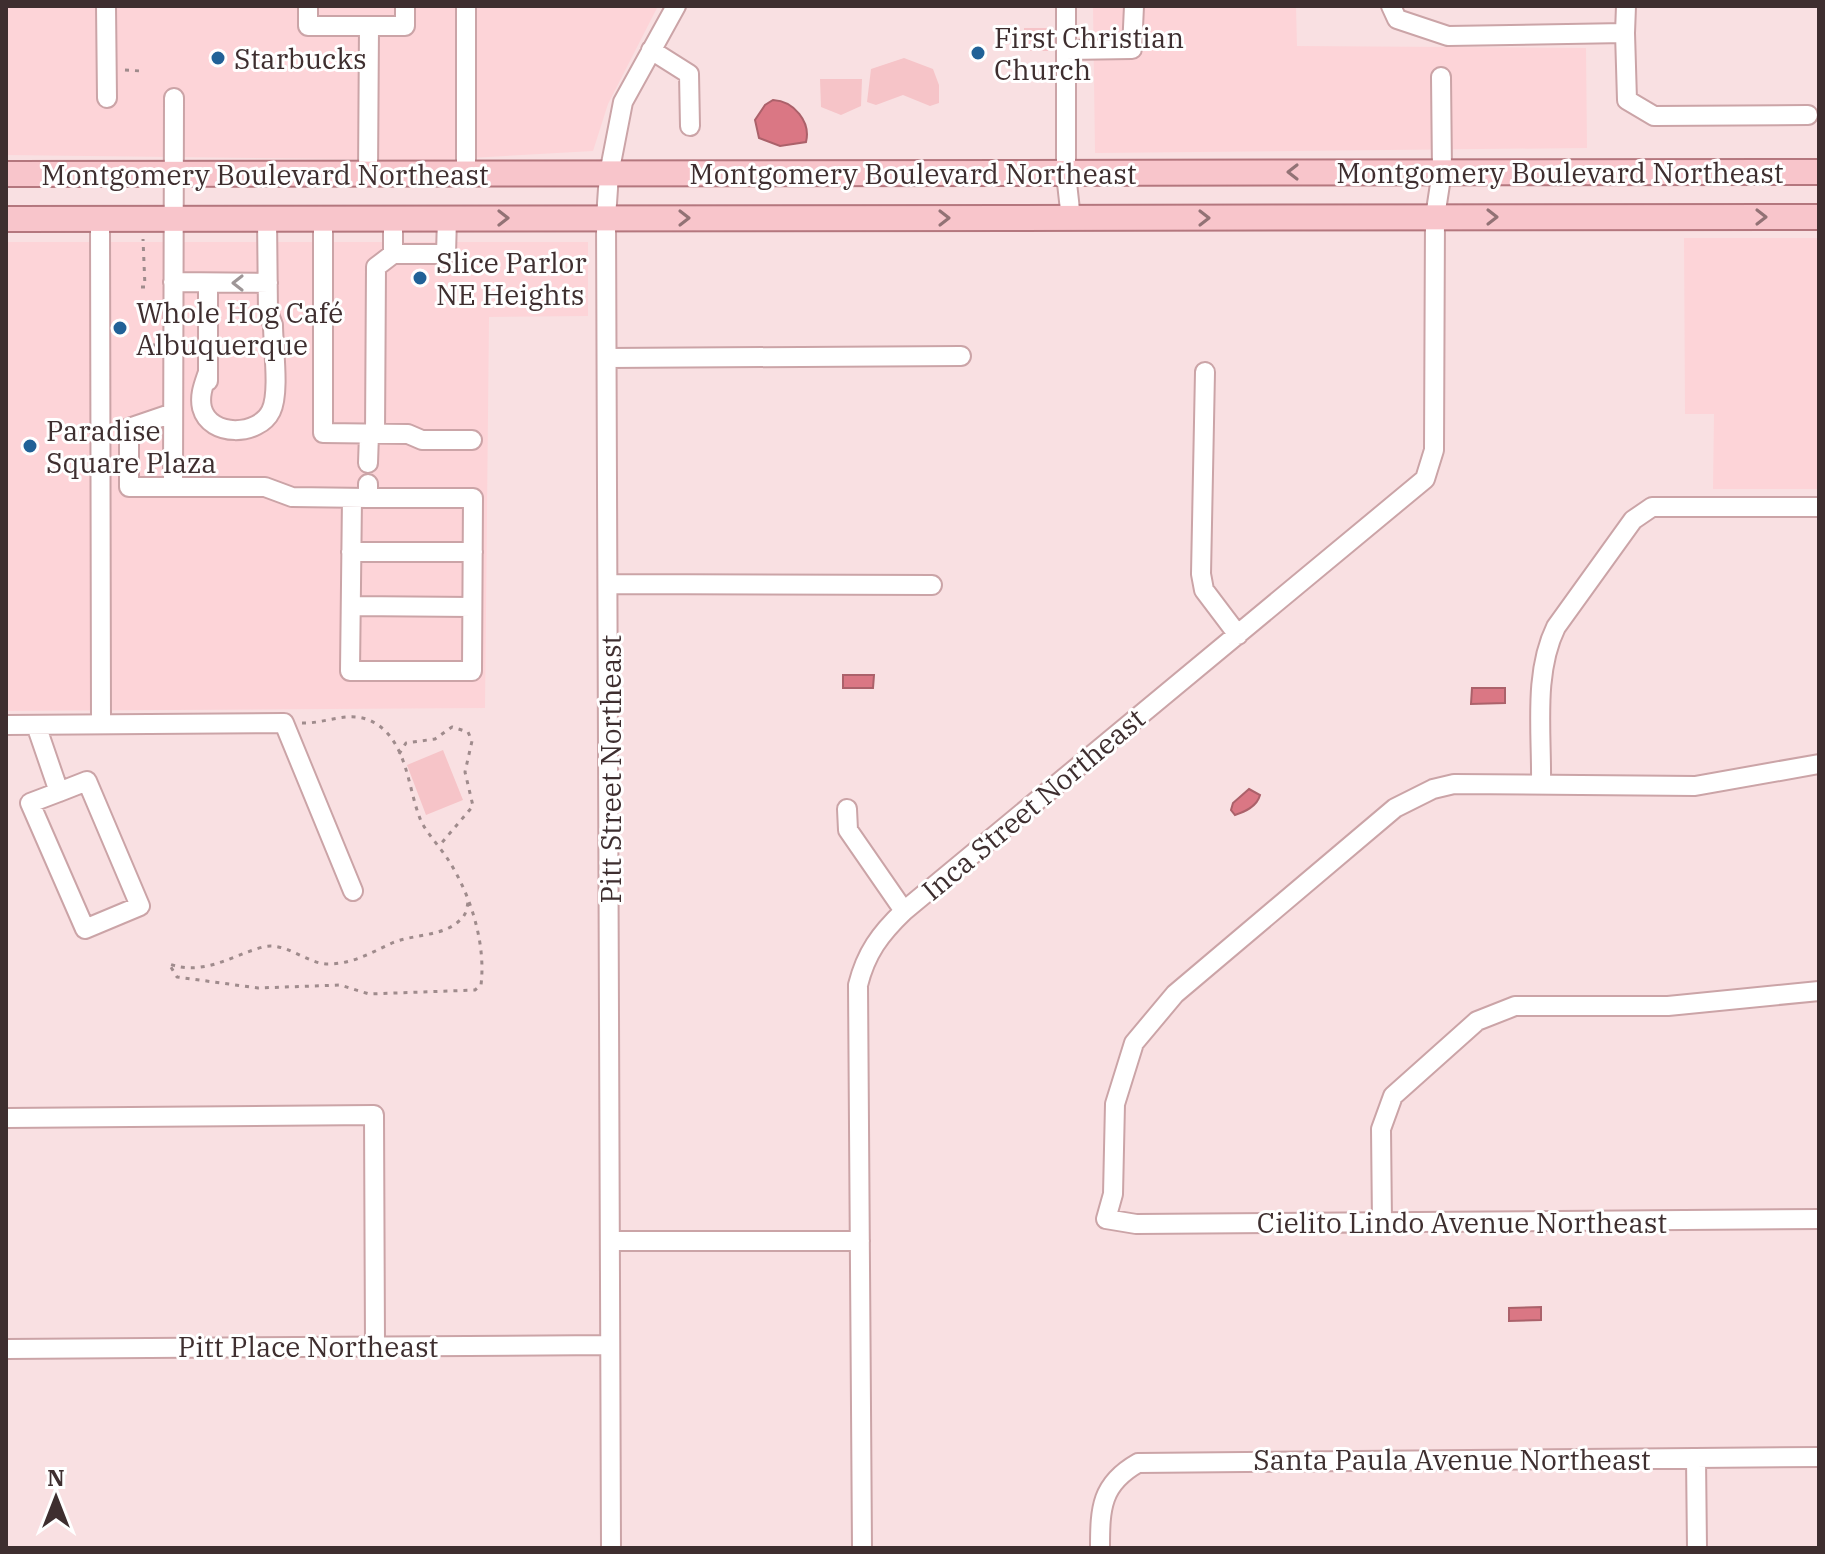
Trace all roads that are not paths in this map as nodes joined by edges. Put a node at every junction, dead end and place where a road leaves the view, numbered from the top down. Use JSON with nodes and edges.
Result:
{"nodes":[{"id":1,"x":106,"y":6,"type":"edge"},
{"id":2,"x":308,"y":6,"type":"edge"},
{"id":3,"x":405,"y":6,"type":"edge"},
{"id":4,"x":466,"y":6,"type":"edge"},
{"id":5,"x":676,"y":6,"type":"edge"},
{"id":6,"x":1066,"y":6,"type":"edge"},
{"id":7,"x":1134,"y":6,"type":"edge"},
{"id":8,"x":1391,"y":6,"type":"edge"},
{"id":9,"x":1626,"y":6,"type":"edge"},
{"id":10,"x":369,"y":26,"type":"junction"},
{"id":11,"x":1625,"y":33,"type":"junction"},
{"id":12,"x":651,"y":50,"type":"junction"},
{"id":13,"x":1066,"y":50,"type":"junction"},
{"id":14,"x":1441,"y":77,"type":"dead end"},
{"id":15,"x":107,"y":98,"type":"dead end"},
{"id":16,"x":174,"y":98,"type":"dead end"},
{"id":17,"x":1808,"y":115,"type":"dead end"},
{"id":18,"x":690,"y":126,"type":"dead end"},
{"id":19,"x":1442,"y":171,"type":"junction"},
{"id":20,"x":1819,"y":172,"type":"edge"},
{"id":21,"x":6,"y":174,"type":"edge"},
{"id":22,"x":173,"y":174,"type":"junction"},
{"id":23,"x":368,"y":174,"type":"junction"},
{"id":24,"x":466,"y":174,"type":"junction"},
{"id":25,"x":609,"y":174,"type":"junction"},
{"id":26,"x":1066,"y":174,"type":"junction"},
{"id":27,"x":1435,"y":217,"type":"junction"},
{"id":28,"x":1819,"y":217,"type":"edge"},
{"id":29,"x":267,"y":218,"type":"junction"},
{"id":30,"x":323,"y":218,"type":"junction"},
{"id":31,"x":393,"y":218,"type":"junction"},
{"id":32,"x":447,"y":218,"type":"junction"},
{"id":33,"x":606,"y":218,"type":"junction"},
{"id":34,"x":6,"y":219,"type":"edge"},
{"id":35,"x":100,"y":219,"type":"junction"},
{"id":36,"x":173,"y":219,"type":"junction"},
{"id":37,"x":1071,"y":219,"type":"junction"},
{"id":38,"x":393,"y":254,"type":"junction"},
{"id":39,"x":173,"y":282,"type":"junction"},
{"id":40,"x":208,"y":283,"type":"junction"},
{"id":41,"x":268,"y":283,"type":"junction"},
{"id":42,"x":961,"y":356,"type":"dead end"},
{"id":43,"x":608,"y":358,"type":"junction"},
{"id":44,"x":1205,"y":372,"type":"dead end"},
{"id":45,"x":173,"y":413,"type":"junction"},
{"id":46,"x":372,"y":434,"type":"junction"},
{"id":47,"x":472,"y":440,"type":"dead end"},
{"id":48,"x":368,"y":463,"type":"dead end"},
{"id":49,"x":173,"y":487,"type":"junction"},
{"id":50,"x":363,"y":493,"type":"junction"},
{"id":51,"x":1819,"y":507,"type":"edge"},
{"id":52,"x":351,"y":552,"type":"junction"},
{"id":53,"x":473,"y":552,"type":"junction"},
{"id":54,"x":609,"y":584,"type":"junction"},
{"id":55,"x":932,"y":585,"type":"dead end"},
{"id":56,"x":351,"y":606,"type":"junction"},
{"id":57,"x":472,"y":607,"type":"junction"},
{"id":58,"x":1238,"y":635,"type":"junction"},
{"id":59,"x":101,"y":724,"type":"junction"},
{"id":60,"x":6,"y":725,"type":"edge"},
{"id":61,"x":36,"y":725,"type":"junction"},
{"id":62,"x":1819,"y":764,"type":"edge"},
{"id":63,"x":1541,"y":784,"type":"junction"},
{"id":64,"x":59,"y":792,"type":"junction"},
{"id":65,"x":847,"y":809,"type":"dead end"},
{"id":66,"x":353,"y":891,"type":"dead end"},
{"id":67,"x":904,"y":911,"type":"junction"},
{"id":68,"x":1819,"y":991,"type":"edge"},
{"id":69,"x":6,"y":1118,"type":"edge"},
{"id":70,"x":1819,"y":1219,"type":"edge"},
{"id":71,"x":1382,"y":1223,"type":"junction"},
{"id":72,"x":612,"y":1241,"type":"junction"},
{"id":73,"x":860,"y":1241,"type":"junction"},
{"id":74,"x":375,"y":1344,"type":"junction"},
{"id":75,"x":610,"y":1345,"type":"junction"},
{"id":76,"x":6,"y":1349,"type":"edge"},
{"id":77,"x":1819,"y":1457,"type":"edge"},
{"id":78,"x":1696,"y":1458,"type":"junction"},
{"id":79,"x":611,"y":1548,"type":"edge"},
{"id":80,"x":862,"y":1548,"type":"edge"},
{"id":81,"x":1100,"y":1548,"type":"edge"},
{"id":82,"x":1697,"y":1548,"type":"edge"}],
"edges":[{"from":1,"to":15,"type":"street"},
{"from":2,"to":10,"type":"street"},
{"from":3,"to":10,"type":"street"},
{"from":4,"to":24,"type":"street"},
{"from":5,"to":12,"type":"street","name":"Pitt Street Northeast"},
{"from":6,"to":13,"type":"street"},
{"from":7,"to":13,"type":"street"},
{"from":8,"to":11,"type":"street"},
{"from":9,"to":11,"type":"street"},
{"from":10,"to":23,"type":"street"},
{"from":11,"to":17,"type":"street"},
{"from":12,"to":18,"type":"street"},
{"from":12,"to":25,"type":"street","name":"Pitt Street Northeast"},
{"from":13,"to":26,"type":"street"},
{"from":14,"to":19,"type":"street","name":"Inca Street Northeast"},
{"from":16,"to":22,"type":"street"},
{"from":19,"to":20,"type":"main road","name":"Montgomery Boulevard Northeast"},
{"from":19,"to":26,"type":"main road","name":"Montgomery Boulevard Northeast","one_way":true},
{"from":19,"to":27,"type":"street","name":"Inca Street Northeast"},
{"from":21,"to":22,"type":"main road","name":"Montgomery Boulevard Northeast"},
{"from":22,"to":23,"type":"main road","name":"Montgomery Boulevard Northeast"},
{"from":22,"to":36,"type":"street"},
{"from":23,"to":24,"type":"main road","name":"Montgomery Boulevard Northeast"},
{"from":24,"to":25,"type":"main road","name":"Montgomery Boulevard Northeast"},
{"from":25,"to":26,"type":"main road","name":"Montgomery Boulevard Northeast"},
{"from":25,"to":33,"type":"street","name":"Pitt Street Northeast"},
{"from":26,"to":37,"type":"street"},
{"from":27,"to":28,"type":"main road","name":"Montgomery Boulevard Northeast","one_way":true},
{"from":37,"to":27,"type":"main road","name":"Montgomery Boulevard Northeast","one_way":true},
{"from":27,"to":58,"type":"street","name":"Inca Street Northeast"},
{"from":29,"to":30,"type":"main road","name":"Montgomery Boulevard Northeast"},
{"from":29,"to":36,"type":"main road","name":"Montgomery Boulevard Northeast"},
{"from":29,"to":41,"type":"street"},
{"from":30,"to":31,"type":"main road","name":"Montgomery Boulevard Northeast"},
{"from":30,"to":46,"type":"street"},
{"from":31,"to":32,"type":"main road","name":"Montgomery Boulevard Northeast"},
{"from":31,"to":38,"type":"street"},
{"from":32,"to":33,"type":"main road","name":"Montgomery Boulevard Northeast","one_way":true},
{"from":32,"to":38,"type":"street"},
{"from":33,"to":37,"type":"main road","name":"Montgomery Boulevard Northeast","one_way":true},
{"from":33,"to":43,"type":"street","name":"Pitt Street Northeast"},
{"from":34,"to":35,"type":"main road","name":"Montgomery Boulevard Northeast"},
{"from":35,"to":36,"type":"main road","name":"Montgomery Boulevard Northeast"},
{"from":35,"to":59,"type":"street"},
{"from":36,"to":39,"type":"street"},
{"from":38,"to":46,"type":"street"},
{"from":39,"to":40,"type":"street"},
{"from":39,"to":45,"type":"street"},
{"from":41,"to":40,"type":"street","one_way":true},
{"from":40,"to":41,"type":"street"},
{"from":42,"to":43,"type":"street"},
{"from":43,"to":54,"type":"street","name":"Pitt Street Northeast"},
{"from":44,"to":58,"type":"street"},
{"from":45,"to":49,"type":"street"},
{"from":45,"to":49,"type":"street"},
{"from":46,"to":47,"type":"street"},
{"from":46,"to":48,"type":"street"},
{"from":49,"to":50,"type":"street"},
{"from":50,"to":52,"type":"street"},
{"from":50,"to":53,"type":"street"},
{"from":51,"to":63,"type":"street"},
{"from":52,"to":53,"type":"street"},
{"from":52,"to":56,"type":"street"},
{"from":53,"to":57,"type":"street"},
{"from":54,"to":55,"type":"street"},
{"from":54,"to":72,"type":"street","name":"Pitt Street Northeast"},
{"from":56,"to":57,"type":"street"},
{"from":56,"to":57,"type":"street"},
{"from":58,"to":67,"type":"street","name":"Inca Street Northeast"},
{"from":59,"to":61,"type":"street"},
{"from":59,"to":66,"type":"street"},
{"from":60,"to":61,"type":"street"},
{"from":61,"to":64,"type":"street"},
{"from":62,"to":63,"type":"street"},
{"from":63,"to":71,"type":"street","name":"Cielito Lindo Avenue Northeast"},
{"from":64,"to":64,"type":"street"},
{"from":65,"to":67,"type":"street"},
{"from":67,"to":73,"type":"street","name":"Inca Street Northeast"},
{"from":68,"to":71,"type":"street"},
{"from":69,"to":74,"type":"street"},
{"from":70,"to":71,"type":"street","name":"Cielito Lindo Avenue Northeast"},
{"from":72,"to":73,"type":"street"},
{"from":72,"to":75,"type":"street","name":"Pitt Street Northeast"},
{"from":73,"to":80,"type":"street","name":"Inca Street Northeast"},
{"from":74,"to":75,"type":"street","name":"Pitt Place Northeast"},
{"from":74,"to":76,"type":"street","name":"Pitt Place Northeast"},
{"from":75,"to":79,"type":"street","name":"Pitt Street Northeast"},
{"from":77,"to":78,"type":"street","name":"Santa Paula Avenue Northeast"},
{"from":78,"to":81,"type":"street","name":"Santa Paula Avenue Northeast"},
{"from":78,"to":82,"type":"street"}]}
